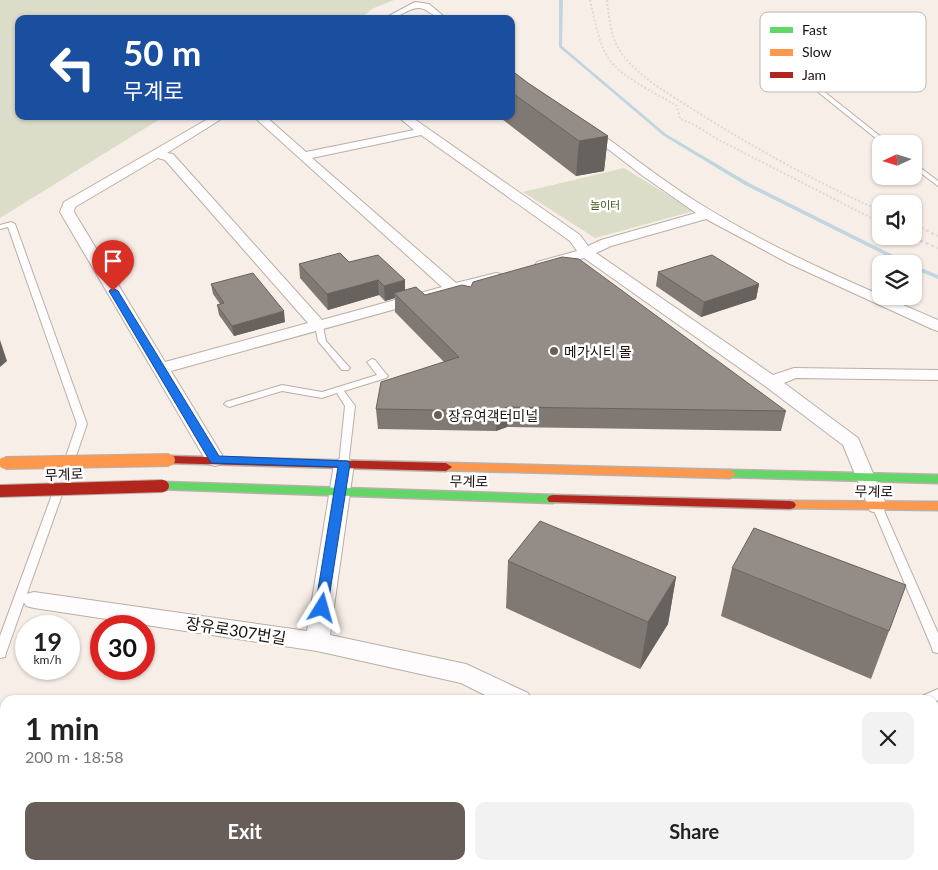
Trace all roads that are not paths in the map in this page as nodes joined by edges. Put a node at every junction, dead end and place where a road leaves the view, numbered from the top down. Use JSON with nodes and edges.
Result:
{"nodes":[{"id":1,"x":395,"y":15,"type":"edge"},
{"id":2,"x":438,"y":15,"type":"edge"},
{"id":3,"x":821,"y":92,"type":"edge"},
{"id":4,"x":214,"y":120,"type":"edge"},
{"id":5,"x":263,"y":120,"type":"edge"},
{"id":6,"x":408,"y":120,"type":"edge"},
{"id":7,"x":581,"y":123,"type":"edge"},
{"id":8,"x":423,"y":131,"type":"junction"},
{"id":9,"x":876,"y":135,"type":"edge"},
{"id":10,"x":156,"y":154,"type":"junction"},
{"id":11,"x":304,"y":156,"type":"junction"},
{"id":12,"x":922,"y":171,"type":"edge"},
{"id":13,"x":938,"y":184,"type":"edge"},
{"id":14,"x":707,"y":214,"type":"junction"},
{"id":15,"x":0,"y":227,"type":"edge"},
{"id":16,"x":586,"y":252,"type":"junction"},
{"id":17,"x":529,"y":268,"type":"edge"},
{"id":18,"x":510,"y":273,"type":"edge"},
{"id":19,"x":457,"y":292,"type":"junction"},
{"id":20,"x":319,"y":326,"type":"junction"},
{"id":21,"x":938,"y":326,"type":"edge"},
{"id":22,"x":372,"y":362,"type":"dead end"},
{"id":23,"x":345,"y":368,"type":"dead end"},
{"id":24,"x":160,"y":369,"type":"junction"},
{"id":25,"x":938,"y":375,"type":"edge"},
{"id":26,"x":771,"y":382,"type":"junction"},
{"id":27,"x":339,"y":390,"type":"junction"},
{"id":28,"x":228,"y":404,"type":"dead end"},
{"id":29,"x":215,"y":460,"type":"junction"},
{"id":30,"x":2,"y":463,"type":"edge"},
{"id":31,"x":344,"y":464,"type":"junction"},
{"id":32,"x":866,"y":478,"type":"junction"},
{"id":33,"x":938,"y":479,"type":"edge"},
{"id":34,"x":0,"y":491,"type":"edge"},
{"id":35,"x":339,"y":492,"type":"junction"},
{"id":36,"x":877,"y":506,"type":"junction"},
{"id":37,"x":938,"y":506,"type":"edge"},
{"id":38,"x":34,"y":600,"type":"dead end"},
{"id":39,"x":316,"y":642,"type":"junction"},
{"id":40,"x":938,"y":648,"type":"edge"},
{"id":41,"x":0,"y":653,"type":"edge"},
{"id":42,"x":509,"y":695,"type":"edge"}],
"edges":[{"from":1,"to":2,"type":"street"},
{"from":3,"to":9,"type":"lane"},
{"from":4,"to":10,"type":"street"},
{"from":5,"to":11,"type":"street"},
{"from":6,"to":8,"type":"street"},
{"from":7,"to":14,"type":"street"},
{"from":8,"to":11,"type":"street"},
{"from":8,"to":16,"type":"street"},
{"from":10,"to":20,"type":"street"},
{"from":10,"to":24,"type":"street"},
{"from":11,"to":19,"type":"street"},
{"from":12,"to":13,"type":"lane"},
{"from":14,"to":16,"type":"street"},
{"from":14,"to":21,"type":"street"},
{"from":15,"to":41,"type":"lane"},
{"from":16,"to":17,"type":"street"},
{"from":16,"to":26,"type":"street"},
{"from":18,"to":19,"type":"street"},
{"from":19,"to":20,"type":"street"},
{"from":20,"to":23,"type":"lane"},
{"from":20,"to":24,"type":"street"},
{"from":22,"to":27,"type":"lane"},
{"from":24,"to":29,"type":"street"},
{"from":25,"to":26,"type":"street"},
{"from":26,"to":32,"type":"street"},
{"from":27,"to":28,"type":"lane"},
{"from":27,"to":31,"type":"lane"},
{"from":29,"to":30,"type":"main road","name":"무계로","bridge":true},
{"from":29,"to":31,"type":"main road","name":"무계로"},
{"from":31,"to":32,"type":"main road","name":"무계로"},
{"from":31,"to":35,"type":"street"},
{"from":32,"to":33,"type":"main road","name":"무계로"},
{"from":32,"to":36,"type":"street"},
{"from":34,"to":35,"type":"main road","name":"무계로","bridge":true},
{"from":35,"to":36,"type":"main road","name":"무계로"},
{"from":35,"to":39,"type":"street"},
{"from":36,"to":37,"type":"main road","name":"무계로"},
{"from":36,"to":40,"type":"lane"},
{"from":38,"to":39,"type":"street","name":"장유로307번길"},
{"from":39,"to":42,"type":"street","name":"장유로307번길"}]}
